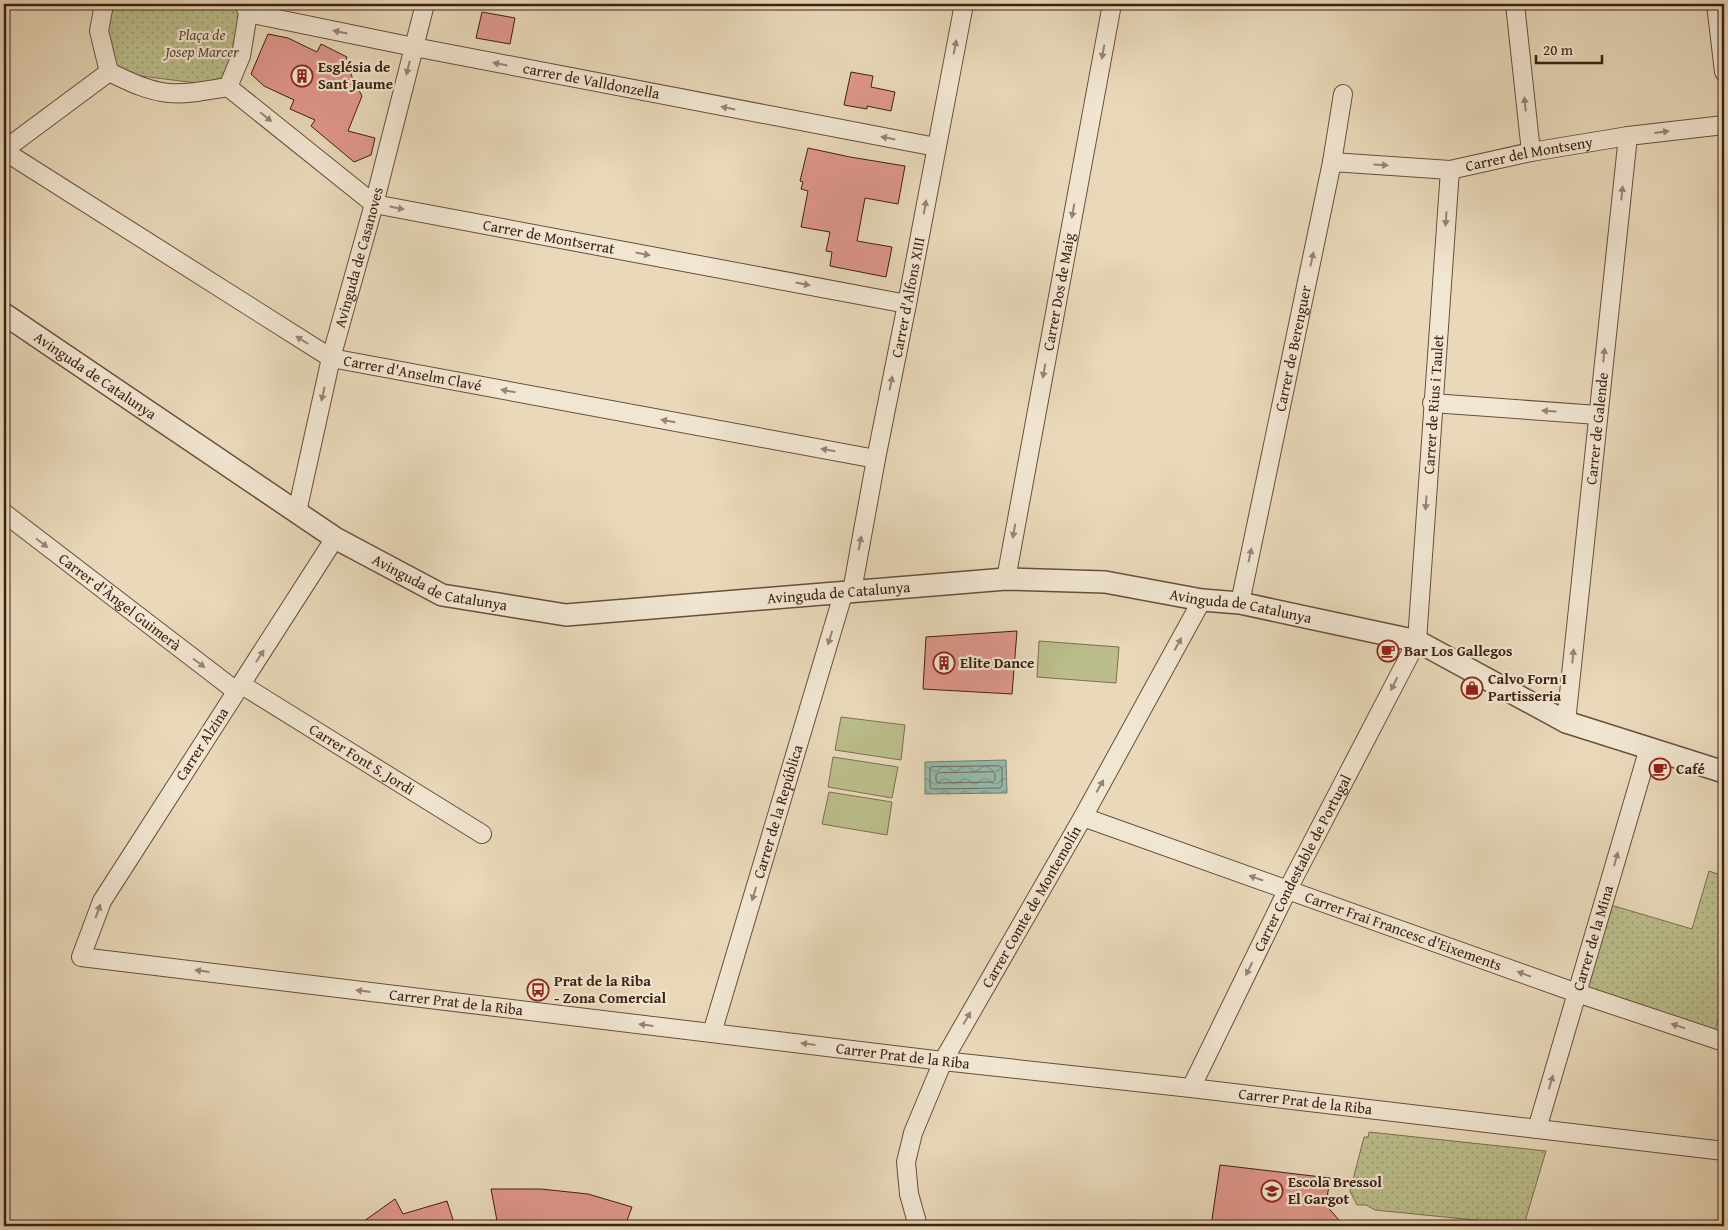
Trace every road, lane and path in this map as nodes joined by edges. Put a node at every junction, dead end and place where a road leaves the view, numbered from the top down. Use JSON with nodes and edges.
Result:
{"nodes":[{"id":1,"x":104,"y":4,"type":"edge"},
{"id":2,"x":425,"y":4,"type":"edge"},
{"id":3,"x":964,"y":4,"type":"edge"},
{"id":4,"x":1112,"y":4,"type":"edge"},
{"id":5,"x":1515,"y":4,"type":"edge"},
{"id":6,"x":1716,"y":4,"type":"edge"},
{"id":7,"x":246,"y":8,"type":"edge"},
{"id":8,"x":414,"y":47,"type":"junction"},
{"id":9,"x":109,"y":72,"type":"junction"},
{"id":10,"x":1724,"y":72,"type":"edge"},
{"id":11,"x":228,"y":87,"type":"junction"},
{"id":12,"x":1343,"y":94,"type":"dead end"},
{"id":13,"x":1724,"y":125,"type":"edge"},
{"id":14,"x":1628,"y":136,"type":"junction"},
{"id":15,"x":936,"y":148,"type":"junction"},
{"id":16,"x":4,"y":150,"type":"edge"},
{"id":17,"x":1531,"y":152,"type":"junction"},
{"id":18,"x":1332,"y":162,"type":"junction"},
{"id":19,"x":1450,"y":170,"type":"junction"},
{"id":20,"x":374,"y":204,"type":"junction"},
{"id":21,"x":907,"y":304,"type":"junction"},
{"id":22,"x":4,"y":314,"type":"edge"},
{"id":23,"x":331,"y":358,"type":"junction"},
{"id":24,"x":1432,"y":403,"type":"junction"},
{"id":25,"x":1598,"y":415,"type":"junction"},
{"id":26,"x":876,"y":459,"type":"junction"},
{"id":27,"x":296,"y":512,"type":"junction"},
{"id":28,"x":4,"y":513,"type":"edge"},
{"id":29,"x":335,"y":538,"type":"junction"},
{"id":30,"x":1006,"y":579,"type":"junction"},
{"id":31,"x":848,"y":591,"type":"junction"},
{"id":32,"x":1202,"y":600,"type":"junction"},
{"id":33,"x":1240,"y":603,"type":"junction"},
{"id":34,"x":1417,"y":641,"type":"junction"},
{"id":35,"x":239,"y":688,"type":"junction"},
{"id":36,"x":1566,"y":722,"type":"junction"},
{"id":37,"x":1649,"y":748,"type":"junction"},
{"id":38,"x":1724,"y":772,"type":"edge"},
{"id":39,"x":1083,"y":816,"type":"junction"},
{"id":40,"x":482,"y":834,"type":"dead end"},
{"id":41,"x":1288,"y":889,"type":"junction"},
{"id":42,"x":82,"y":956,"type":"joint"},
{"id":43,"x":1577,"y":993,"type":"junction"},
{"id":44,"x":712,"y":1033,"type":"junction"},
{"id":45,"x":1724,"y":1042,"type":"edge"},
{"id":46,"x":943,"y":1061,"type":"junction"},
{"id":47,"x":1192,"y":1088,"type":"junction"},
{"id":48,"x":1537,"y":1129,"type":"junction"},
{"id":49,"x":1724,"y":1151,"type":"edge"},
{"id":50,"x":918,"y":1226,"type":"edge"}],
"edges":[{"from":1,"to":9,"type":"street"},
{"from":2,"to":8,"type":"street","name":"Avinguda de Casanoves"},
{"from":15,"to":3,"type":"street","name":"Carrer d'Alfons XIII","one_way":true},
{"from":4,"to":30,"type":"street","name":"Carrer Dos de Maig","one_way":true},
{"from":17,"to":5,"type":"street","one_way":true},
{"from":6,"to":10,"type":"street"},
{"from":8,"to":7,"type":"street","name":"carrer de Valldonzella","one_way":true},
{"from":7,"to":11,"type":"street"},
{"from":15,"to":8,"type":"street","name":"carrer de Valldonzella","one_way":true},
{"from":8,"to":20,"type":"street","name":"Avinguda de Casanoves","one_way":true},
{"from":9,"to":11,"type":"street"},
{"from":9,"to":16,"type":"street"},
{"from":11,"to":20,"type":"street","name":"Carrer de Montserrat","one_way":true},
{"from":12,"to":18,"type":"street","name":"Carrer de Berenguer"},
{"from":14,"to":13,"type":"street","name":"Carrer del Montseny","one_way":true},
{"from":14,"to":17,"type":"street","name":"Carrer del Montseny"},
{"from":25,"to":14,"type":"street","name":"Carrer de Galende","one_way":true},
{"from":21,"to":15,"type":"street","name":"Carrer d'Alfons XIII","one_way":true},
{"from":23,"to":16,"type":"street","name":"Carrer d'Anselm Clavé","one_way":true},
{"from":17,"to":19,"type":"street","name":"Carrer del Montseny"},
{"from":18,"to":19,"type":"street","name":"Carrer del Montseny","one_way":true},
{"from":33,"to":18,"type":"street","name":"Carrer de Berenguer","one_way":true},
{"from":19,"to":24,"type":"street","name":"Carrer de Rius i Taulet","one_way":true},
{"from":20,"to":21,"type":"street","name":"Carrer de Montserrat","one_way":true},
{"from":20,"to":23,"type":"street","name":"Avinguda de Casanoves"},
{"from":26,"to":21,"type":"street","name":"Carrer d'Alfons XIII","one_way":true},
{"from":22,"to":27,"type":"street","name":"Avinguda de Catalunya"},
{"from":26,"to":23,"type":"street","name":"Carrer d'Anselm Clavé","one_way":true},
{"from":23,"to":27,"type":"street","name":"Avinguda de Casanoves","one_way":true},
{"from":25,"to":24,"type":"street","one_way":true},
{"from":24,"to":34,"type":"street","name":"Carrer de Rius i Taulet","one_way":true},
{"from":36,"to":25,"type":"street","name":"Carrer de Galende","one_way":true},
{"from":31,"to":26,"type":"street","name":"Carrer d'Alfons XIII","one_way":true},
{"from":27,"to":29,"type":"street","name":"Avinguda de Catalunya"},
{"from":28,"to":35,"type":"street","name":"Carrer d'Àngel Guimerà","one_way":true},
{"from":29,"to":31,"type":"street","name":"Avinguda de Catalunya"},
{"from":35,"to":29,"type":"street","name":"Carrer Alzina","one_way":true},
{"from":30,"to":31,"type":"street","name":"Avinguda de Catalunya"},
{"from":30,"to":32,"type":"street","name":"Avinguda de Catalunya"},
{"from":31,"to":44,"type":"street","name":"Carrer de la República","one_way":true},
{"from":32,"to":33,"type":"street","name":"Avinguda de Catalunya"},
{"from":39,"to":32,"type":"street","name":"Carrer Comte de Montemolín","one_way":true},
{"from":33,"to":34,"type":"street","name":"Avinguda de Catalunya"},
{"from":34,"to":36,"type":"street","name":"Avinguda de Catalunya"},
{"from":34,"to":41,"type":"street","name":"Carrer Condestable de Portugal","one_way":true},
{"from":35,"to":40,"type":"street","name":"Carrer Font S. Jordi"},
{"from":42,"to":35,"type":"street","name":"Carrer Alzina","one_way":true},
{"from":36,"to":37,"type":"street","name":"Avinguda de Catalunya"},
{"from":37,"to":38,"type":"street","name":"Avinguda de Catalunya"},
{"from":43,"to":37,"type":"street","name":"Carrer de la Mina","one_way":true},
{"from":41,"to":39,"type":"street","name":"Carrer Frai Francesc d'Eixements","one_way":true},
{"from":46,"to":39,"type":"street","name":"Carrer Comte de Montemolín","one_way":true},
{"from":43,"to":41,"type":"street","name":"Carrer Frai Francesc d'Eixements","one_way":true},
{"from":41,"to":47,"type":"street","name":"Carrer Condestable de Portugal","one_way":true},
{"from":44,"to":42,"type":"street","name":"Carrer Prat de la Riba","one_way":true},
{"from":45,"to":43,"type":"street","name":"Carrer Frai Francesc d'Eixements","one_way":true},
{"from":48,"to":43,"type":"street","name":"Carrer de la Mina","one_way":true},
{"from":46,"to":44,"type":"street","name":"Carrer Prat de la Riba","one_way":true},
{"from":46,"to":47,"type":"street","name":"Carrer Prat de la Riba"},
{"from":46,"to":50,"type":"street","name":"Carrer Comte de Montemolín"},
{"from":47,"to":48,"type":"street","name":"Carrer Prat de la Riba"},
{"from":48,"to":49,"type":"street","name":"Carrer Prat de la Riba"}]}
